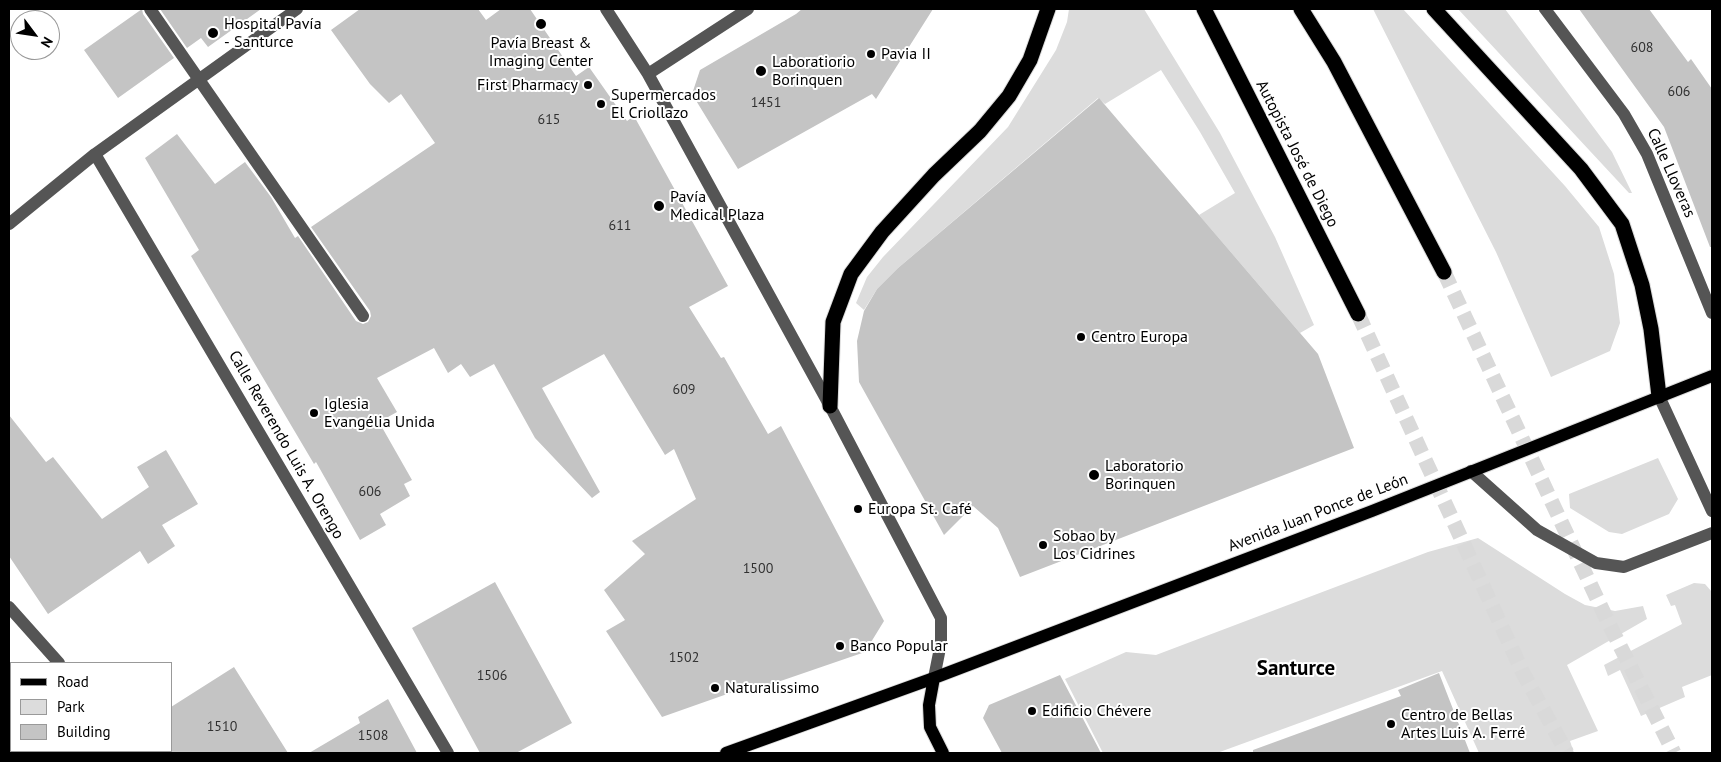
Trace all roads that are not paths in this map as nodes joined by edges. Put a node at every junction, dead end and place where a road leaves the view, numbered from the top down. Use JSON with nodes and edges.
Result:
{"nodes":[{"id":1,"x":150,"y":9,"type":"edge"},
{"id":2,"x":297,"y":9,"type":"edge"},
{"id":3,"x":606,"y":9,"type":"edge"},
{"id":4,"x":748,"y":9,"type":"edge"},
{"id":5,"x":1048,"y":9,"type":"edge"},
{"id":6,"x":1204,"y":9,"type":"edge"},
{"id":7,"x":1301,"y":9,"type":"edge"},
{"id":8,"x":1434,"y":9,"type":"edge"},
{"id":9,"x":1545,"y":9,"type":"edge"},
{"id":10,"x":648,"y":74,"type":"junction"},
{"id":11,"x":200,"y":79,"type":"junction"},
{"id":12,"x":95,"y":154,"type":"junction"},
{"id":13,"x":9,"y":224,"type":"edge"},
{"id":14,"x":1444,"y":272,"type":"tunnel mouth"},
{"id":15,"x":1712,"y":313,"type":"edge"},
{"id":16,"x":1358,"y":314,"type":"tunnel mouth"},
{"id":17,"x":363,"y":316,"type":"dead end"},
{"id":18,"x":1712,"y":376,"type":"edge"},
{"id":19,"x":1658,"y":396,"type":"junction"},
{"id":20,"x":830,"y":406,"type":"junction"},
{"id":21,"x":1471,"y":471,"type":"junction"},
{"id":22,"x":1712,"y":511,"type":"edge"},
{"id":23,"x":1712,"y":533,"type":"edge"},
{"id":24,"x":9,"y":607,"type":"edge"},
{"id":25,"x":59,"y":662,"type":"edge"},
{"id":26,"x":934,"y":678,"type":"junction"},
{"id":27,"x":448,"y":753,"type":"edge"},
{"id":28,"x":726,"y":753,"type":"edge"},
{"id":29,"x":943,"y":753,"type":"edge"}],
"edges":[{"from":1,"to":11,"type":"street"},
{"from":2,"to":11,"type":"street"},
{"from":3,"to":10,"type":"street"},
{"from":4,"to":10,"type":"street"},
{"from":5,"to":20,"type":"highway"},
{"from":6,"to":16,"type":"highway","name":"Autopista José de Diego"},
{"from":7,"to":14,"type":"highway"},
{"from":8,"to":19,"type":"highway"},
{"from":9,"to":15,"type":"street","name":"Calle Lloveras"},
{"from":10,"to":20,"type":"street"},
{"from":11,"to":12,"type":"street"},
{"from":11,"to":17,"type":"street"},
{"from":12,"to":13,"type":"street"},
{"from":12,"to":27,"type":"street","name":"Calle Reverendo Luis A. Orengo"},
{"from":18,"to":19,"type":"main road","name":"Avenida Juan Ponce de León"},
{"from":19,"to":21,"type":"main road","name":"Avenida Juan Ponce de León"},
{"from":19,"to":22,"type":"street"},
{"from":20,"to":26,"type":"street"},
{"from":21,"to":23,"type":"street"},
{"from":21,"to":26,"type":"main road","name":"Avenida Juan Ponce de León"},
{"from":24,"to":25,"type":"street"},
{"from":26,"to":28,"type":"main road","name":"Avenida Juan Ponce de León"},
{"from":26,"to":29,"type":"main road"}]}
